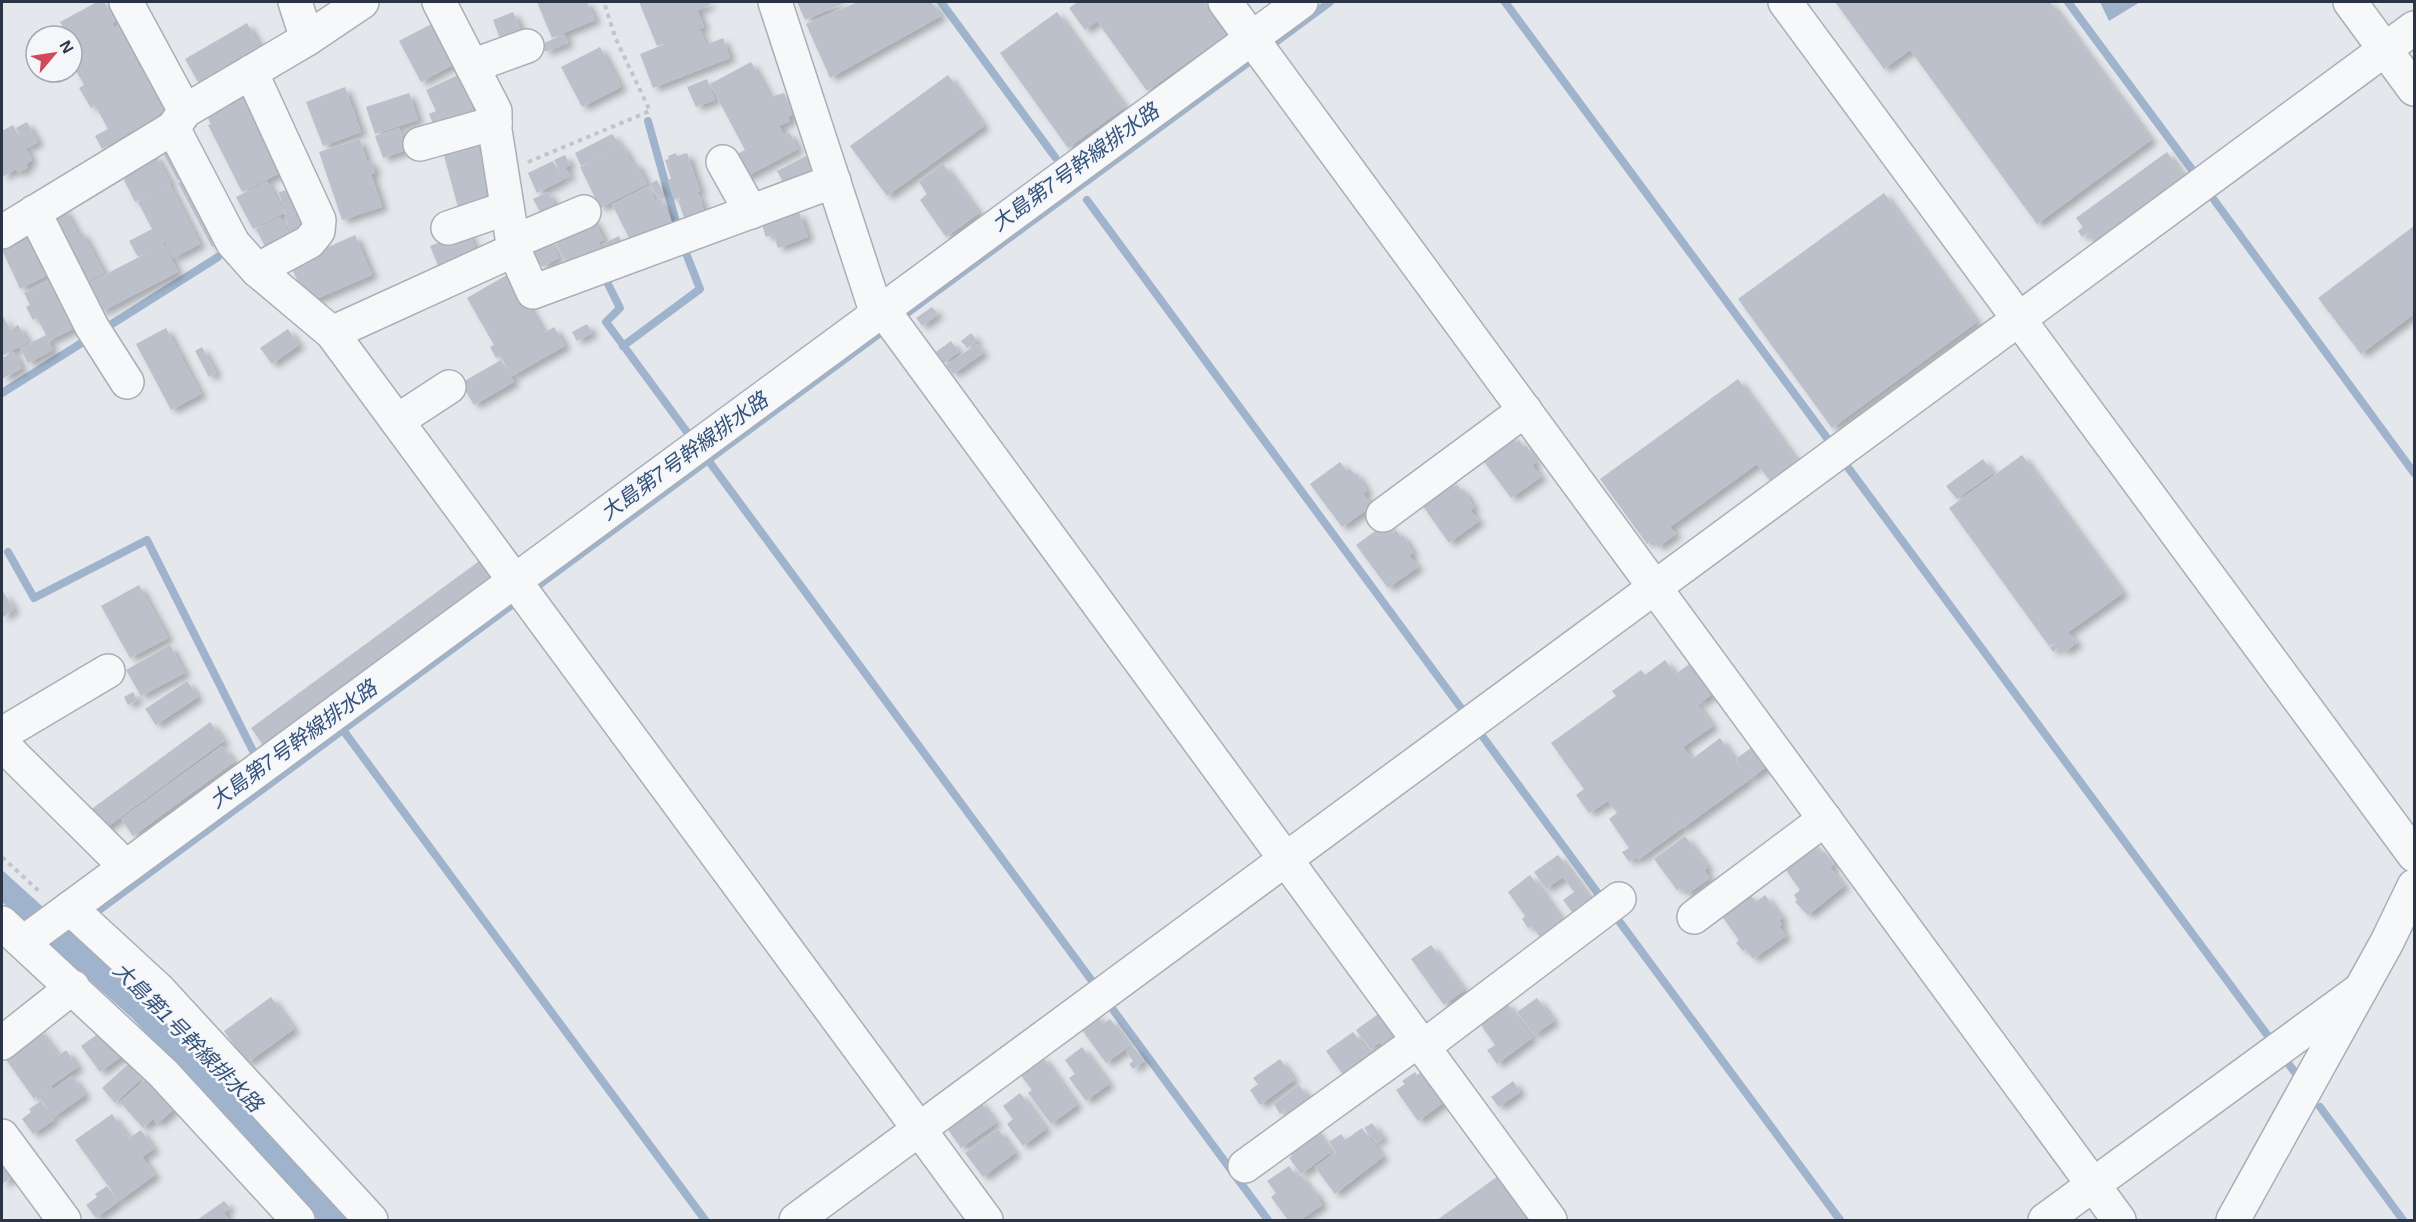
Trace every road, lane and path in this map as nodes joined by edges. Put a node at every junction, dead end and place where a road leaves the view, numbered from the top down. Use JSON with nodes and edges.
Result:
{"nodes":[{"id":1,"x":126,"y":2,"type":"edge"},
{"id":2,"x":295,"y":2,"type":"edge"},
{"id":3,"x":362,"y":2,"type":"edge"},
{"id":4,"x":438,"y":2,"type":"edge"},
{"id":5,"x":604,"y":2,"type":"edge"},
{"id":6,"x":775,"y":2,"type":"edge"},
{"id":7,"x":1224,"y":2,"type":"edge"},
{"id":8,"x":1301,"y":2,"type":"edge"},
{"id":9,"x":1785,"y":2,"type":"edge"},
{"id":10,"x":2350,"y":2,"type":"edge"},
{"id":11,"x":2415,"y":28,"type":"edge"},
{"id":12,"x":307,"y":39,"type":"junction"},
{"id":13,"x":527,"y":46,"type":"dead end"},
{"id":14,"x":1258,"y":47,"type":"junction"},
{"id":15,"x":2386,"y":50,"type":"junction"},
{"id":16,"x":472,"y":66,"type":"junction"},
{"id":17,"x":251,"y":72,"type":"junction"},
{"id":18,"x":2415,"y":89,"type":"edge"},
{"id":19,"x":179,"y":119,"type":"junction"},
{"id":20,"x":495,"y":123,"type":"junction"},
{"id":21,"x":420,"y":144,"type":"dead end"},
{"id":22,"x":723,"y":162,"type":"dead end"},
{"id":23,"x":502,"y":173,"type":"junction"},
{"id":24,"x":834,"y":181,"type":"junction"},
{"id":25,"x":507,"y":208,"type":"junction"},
{"id":26,"x":34,"y":212,"type":"junction"},
{"id":27,"x":584,"y":212,"type":"dead end"},
{"id":28,"x":751,"y":212,"type":"junction"},
{"id":29,"x":448,"y":228,"type":"dead end"},
{"id":30,"x":2,"y":232,"type":"edge"},
{"id":31,"x":513,"y":246,"type":"junction"},
{"id":32,"x":257,"y":270,"type":"junction"},
{"id":33,"x":886,"y":317,"type":"junction"},
{"id":34,"x":2019,"y":319,"type":"junction"},
{"id":35,"x":332,"y":333,"type":"junction"},
{"id":36,"x":127,"y":382,"type":"dead end"},
{"id":37,"x":449,"y":387,"type":"dead end"},
{"id":38,"x":1525,"y":410,"type":"junction"},
{"id":39,"x":397,"y":421,"type":"junction"},
{"id":40,"x":1383,"y":516,"type":"dead end"},
{"id":41,"x":1655,"y":587,"type":"junction"},
{"id":42,"x":522,"y":591,"type":"junction"},
{"id":43,"x":108,"y":671,"type":"dead end"},
{"id":44,"x":2,"y":734,"type":"edge"},
{"id":45,"x":2,"y":744,"type":"edge"},
{"id":46,"x":1825,"y":819,"type":"junction"},
{"id":47,"x":2415,"y":855,"type":"edge"},
{"id":48,"x":2,"y":857,"type":"edge"},
{"id":49,"x":1286,"y":859,"type":"junction"},
{"id":50,"x":126,"y":867,"type":"junction"},
{"id":51,"x":2415,"y":886,"type":"edge"},
{"id":52,"x":1619,"y":899,"type":"dead end"},
{"id":53,"x":72,"y":915,"type":"junction"},
{"id":54,"x":1694,"y":917,"type":"dead end"},
{"id":55,"x":19,"y":933,"type":"edge"},
{"id":56,"x":73,"y":987,"type":"junction"},
{"id":57,"x":2361,"y":989,"type":"junction"},
{"id":58,"x":2,"y":1043,"type":"edge"},
{"id":59,"x":1421,"y":1044,"type":"junction"},
{"id":60,"x":919,"y":1129,"type":"junction"},
{"id":61,"x":2,"y":1136,"type":"edge"},
{"id":62,"x":1245,"y":1167,"type":"dead end"},
{"id":63,"x":2093,"y":1185,"type":"junction"},
{"id":64,"x":64,"y":1221,"type":"edge"},
{"id":65,"x":298,"y":1221,"type":"edge"},
{"id":66,"x":371,"y":1221,"type":"edge"},
{"id":67,"x":796,"y":1221,"type":"edge"},
{"id":68,"x":987,"y":1221,"type":"edge"},
{"id":69,"x":1550,"y":1221,"type":"edge"},
{"id":70,"x":2045,"y":1221,"type":"edge"},
{"id":71,"x":2119,"y":1221,"type":"edge"},
{"id":72,"x":2233,"y":1221,"type":"edge"}],
"edges":[{"from":1,"to":19,"type":"street"},
{"from":2,"to":12,"type":"street"},
{"from":3,"to":12,"type":"street"},
{"from":4,"to":16,"type":"street"},
{"from":5,"to":23,"type":"path"},
{"from":6,"to":24,"type":"street"},
{"from":7,"to":14,"type":"street"},
{"from":8,"to":14,"type":"street"},
{"from":9,"to":34,"type":"street"},
{"from":10,"to":15,"type":"street"},
{"from":11,"to":15,"type":"street"},
{"from":12,"to":17,"type":"street"},
{"from":13,"to":16,"type":"street"},
{"from":14,"to":33,"type":"street"},
{"from":14,"to":38,"type":"street"},
{"from":15,"to":18,"type":"street"},
{"from":15,"to":34,"type":"street"},
{"from":16,"to":20,"type":"street"},
{"from":17,"to":19,"type":"street"},
{"from":17,"to":32,"type":"street"},
{"from":19,"to":26,"type":"street"},
{"from":19,"to":32,"type":"street"},
{"from":20,"to":21,"type":"street"},
{"from":20,"to":23,"type":"street"},
{"from":22,"to":28,"type":"street"},
{"from":23,"to":25,"type":"street"},
{"from":24,"to":28,"type":"street"},
{"from":24,"to":33,"type":"street"},
{"from":25,"to":29,"type":"street"},
{"from":25,"to":31,"type":"street"},
{"from":26,"to":30,"type":"street"},
{"from":26,"to":36,"type":"street"},
{"from":27,"to":31,"type":"street"},
{"from":28,"to":31,"type":"street"},
{"from":31,"to":35,"type":"street"},
{"from":32,"to":35,"type":"street"},
{"from":33,"to":42,"type":"street"},
{"from":33,"to":49,"type":"street"},
{"from":34,"to":41,"type":"street"},
{"from":34,"to":47,"type":"street"},
{"from":35,"to":39,"type":"street"},
{"from":37,"to":39,"type":"street"},
{"from":38,"to":40,"type":"street"},
{"from":38,"to":41,"type":"street"},
{"from":39,"to":42,"type":"street"},
{"from":41,"to":46,"type":"street"},
{"from":41,"to":49,"type":"street"},
{"from":42,"to":50,"type":"street"},
{"from":42,"to":60,"type":"street"},
{"from":43,"to":44,"type":"street"},
{"from":45,"to":50,"type":"street"},
{"from":46,"to":54,"type":"street"},
{"from":46,"to":63,"type":"street"},
{"from":48,"to":53,"type":"path"},
{"from":49,"to":59,"type":"street"},
{"from":49,"to":60,"type":"street"},
{"from":50,"to":53,"type":"street"},
{"from":51,"to":57,"type":"street"},
{"from":52,"to":59,"type":"street"},
{"from":53,"to":55,"type":"street"},
{"from":53,"to":66,"type":"street"},
{"from":55,"to":56,"type":"street"},
{"from":56,"to":58,"type":"street"},
{"from":56,"to":65,"type":"street"},
{"from":57,"to":63,"type":"street"},
{"from":57,"to":72,"type":"street"},
{"from":59,"to":62,"type":"street"},
{"from":59,"to":69,"type":"street"},
{"from":60,"to":67,"type":"street"},
{"from":60,"to":68,"type":"street"},
{"from":61,"to":64,"type":"street"},
{"from":63,"to":70,"type":"street"},
{"from":63,"to":71,"type":"street"}]}
